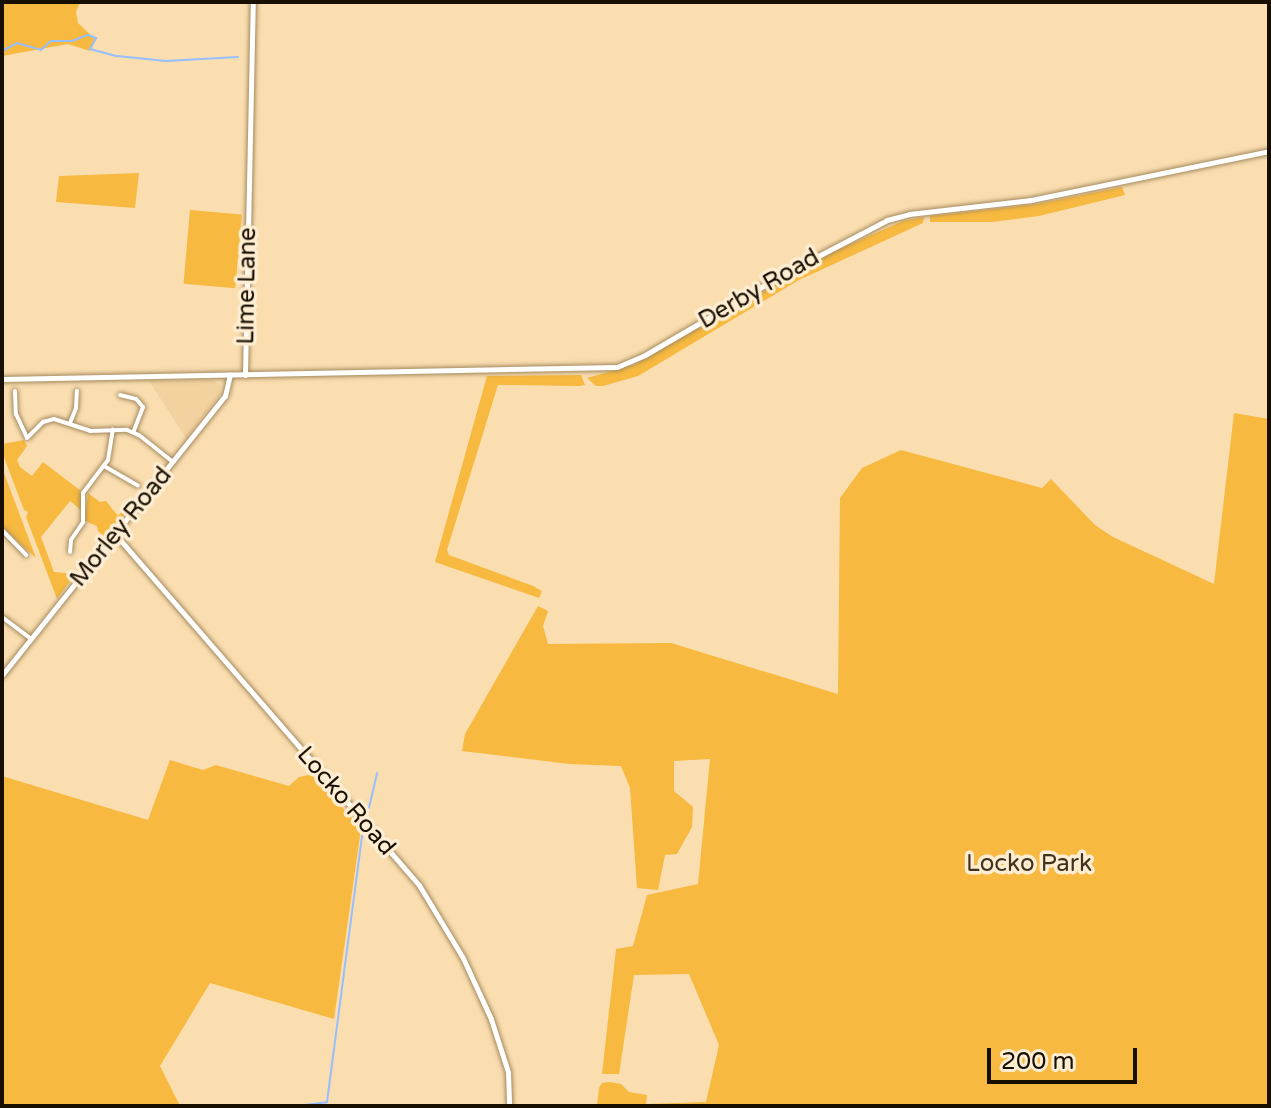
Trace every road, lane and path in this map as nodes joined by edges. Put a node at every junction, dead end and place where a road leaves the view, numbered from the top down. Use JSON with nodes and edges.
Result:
{"nodes":[{"id":1,"x":253,"y":2,"type":"edge"},
{"id":2,"x":1269,"y":151,"type":"edge"},
{"id":3,"x":230,"y":375,"type":"junction"},
{"id":4,"x":245,"y":375,"type":"junction"},
{"id":5,"x":2,"y":379,"type":"edge"},
{"id":6,"x":129,"y":389,"type":"dead end"},
{"id":7,"x":15,"y":391,"type":"dead end"},
{"id":8,"x":77,"y":391,"type":"dead end"},
{"id":9,"x":120,"y":395,"type":"dead end"},
{"id":10,"x":128,"y":396,"type":"junction"},
{"id":11,"x":70,"y":399,"type":"dead end"},
{"id":12,"x":76,"y":399,"type":"junction"},
{"id":13,"x":69,"y":423,"type":"junction"},
{"id":14,"x":113,"y":429,"type":"junction"},
{"id":15,"x":133,"y":432,"type":"junction"},
{"id":16,"x":173,"y":462,"type":"junction"},
{"id":17,"x":104,"y":466,"type":"junction"},
{"id":18,"x":138,"y":486,"type":"dead end"},
{"id":19,"x":2,"y":530,"type":"edge"},
{"id":20,"x":115,"y":534,"type":"junction"},
{"id":21,"x":70,"y":552,"type":"dead end"},
{"id":22,"x":26,"y":555,"type":"dead end"},
{"id":23,"x":2,"y":617,"type":"edge"},
{"id":24,"x":31,"y":639,"type":"junction"},
{"id":25,"x":2,"y":675,"type":"edge"},
{"id":26,"x":509,"y":1106,"type":"edge"}],
"edges":[{"from":1,"to":4,"type":"street","name":"Lime Lane"},
{"from":2,"to":4,"type":"street","name":"Derby Road"},
{"from":3,"to":4,"type":"street","name":"Lime Lane"},
{"from":3,"to":5,"type":"street","name":"Lime Lane"},
{"from":3,"to":16,"type":"street","name":"Morley Road"},
{"from":6,"to":10,"type":"street"},
{"from":7,"to":13,"type":"street"},
{"from":8,"to":12,"type":"street"},
{"from":9,"to":10,"type":"street"},
{"from":10,"to":15,"type":"street"},
{"from":11,"to":12,"type":"street"},
{"from":12,"to":13,"type":"street"},
{"from":13,"to":14,"type":"street"},
{"from":14,"to":15,"type":"street"},
{"from":14,"to":17,"type":"street"},
{"from":15,"to":16,"type":"street"},
{"from":16,"to":20,"type":"street","name":"Morley Road"},
{"from":17,"to":18,"type":"street"},
{"from":17,"to":21,"type":"street"},
{"from":19,"to":22,"type":"street"},
{"from":20,"to":24,"type":"street","name":"Morley Road"},
{"from":20,"to":26,"type":"street","name":"Locko Road"},
{"from":23,"to":24,"type":"street"},
{"from":24,"to":25,"type":"street","name":"Morley Road"}]}
